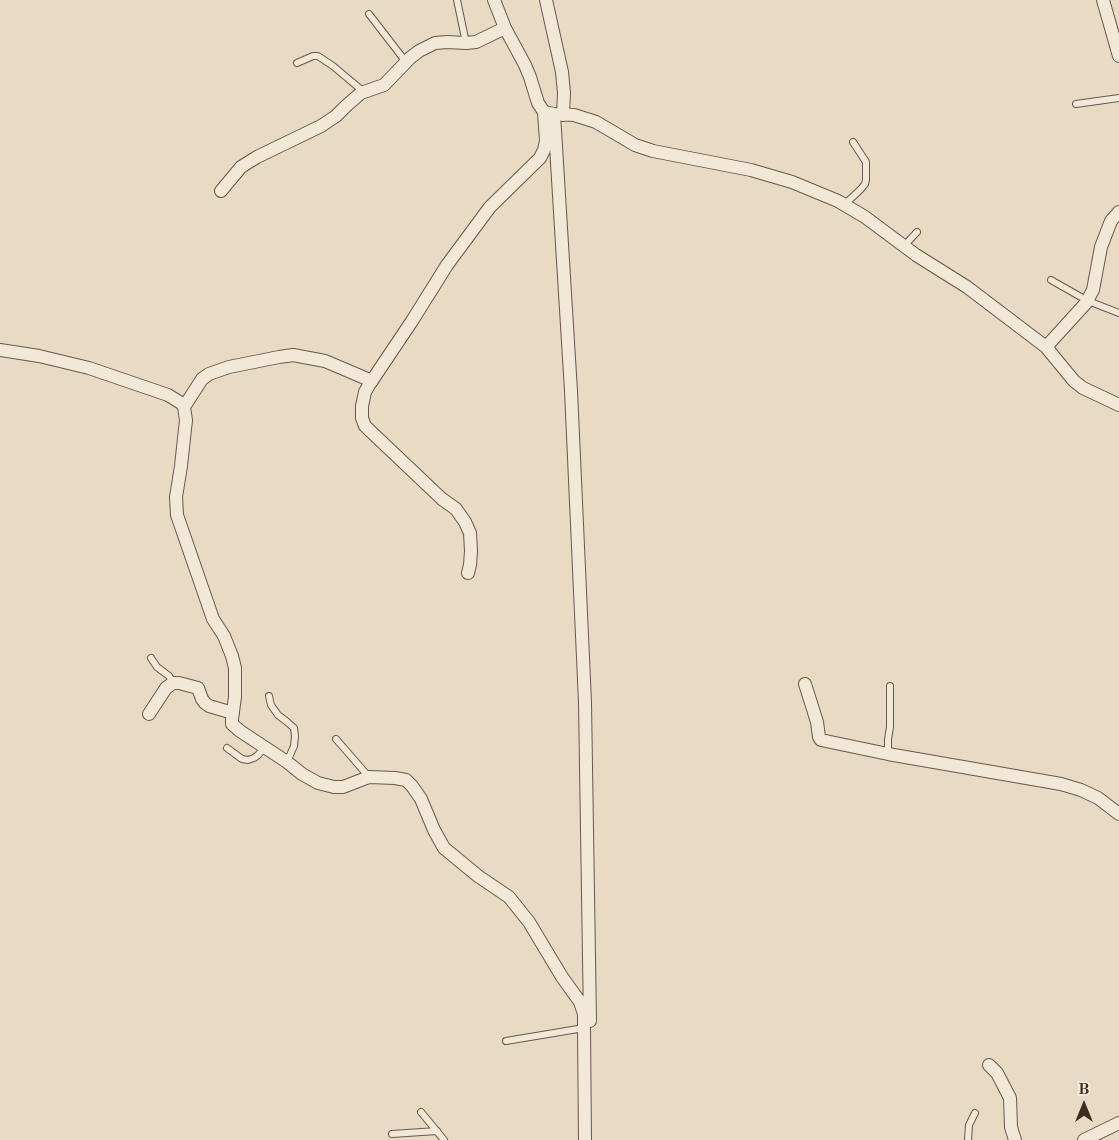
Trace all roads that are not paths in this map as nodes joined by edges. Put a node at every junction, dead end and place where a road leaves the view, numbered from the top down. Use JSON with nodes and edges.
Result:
{"nodes":[{"id":1,"x":457,"y":0,"type":"edge"},
{"id":2,"x":494,"y":0,"type":"edge"},
{"id":3,"x":546,"y":0,"type":"edge"},
{"id":4,"x":1103,"y":0,"type":"edge"},
{"id":5,"x":369,"y":14,"type":"dead end"},
{"id":6,"x":505,"y":28,"type":"junction"},
{"id":7,"x":466,"y":43,"type":"junction"},
{"id":8,"x":1119,"y":56,"type":"edge"},
{"id":9,"x":406,"y":62,"type":"junction"},
{"id":10,"x":297,"y":63,"type":"dead end"},
{"id":11,"x":364,"y":92,"type":"junction"},
{"id":12,"x":1119,"y":98,"type":"edge"},
{"id":13,"x":1076,"y":104,"type":"dead end"},
{"id":14,"x":554,"y":114,"type":"junction"},
{"id":15,"x":853,"y":142,"type":"dead end"},
{"id":16,"x":221,"y":191,"type":"dead end"},
{"id":17,"x":844,"y":205,"type":"junction"},
{"id":18,"x":1119,"y":212,"type":"edge"},
{"id":19,"x":917,"y":232,"type":"dead end"},
{"id":20,"x":904,"y":246,"type":"junction"},
{"id":21,"x":1050,"y":280,"type":"dead end"},
{"id":22,"x":1088,"y":301,"type":"junction"},
{"id":23,"x":1119,"y":313,"type":"edge"},
{"id":24,"x":1046,"y":347,"type":"junction"},
{"id":25,"x":0,"y":350,"type":"edge"},
{"id":26,"x":372,"y":381,"type":"junction"},
{"id":27,"x":1119,"y":406,"type":"edge"},
{"id":28,"x":184,"y":407,"type":"junction"},
{"id":29,"x":468,"y":573,"type":"dead end"},
{"id":30,"x":151,"y":658,"type":"dead end"},
{"id":31,"x":174,"y":683,"type":"junction"},
{"id":32,"x":805,"y":684,"type":"dead end"},
{"id":33,"x":890,"y":686,"type":"dead end"},
{"id":34,"x":269,"y":696,"type":"dead end"},
{"id":35,"x":233,"y":713,"type":"junction"},
{"id":36,"x":149,"y":714,"type":"dead end"},
{"id":37,"x":336,"y":740,"type":"dead end"},
{"id":38,"x":227,"y":748,"type":"dead end"},
{"id":39,"x":264,"y":748,"type":"junction"},
{"id":40,"x":888,"y":754,"type":"junction"},
{"id":41,"x":287,"y":762,"type":"junction"},
{"id":42,"x":369,"y":777,"type":"junction"},
{"id":43,"x":1119,"y":814,"type":"edge"},
{"id":44,"x":584,"y":1028,"type":"junction"},
{"id":45,"x":506,"y":1041,"type":"dead end"},
{"id":46,"x":989,"y":1065,"type":"dead end"},
{"id":47,"x":421,"y":1112,"type":"dead end"},
{"id":48,"x":975,"y":1113,"type":"dead end"},
{"id":49,"x":1119,"y":1123,"type":"edge"},
{"id":50,"x":437,"y":1132,"type":"junction"},
{"id":51,"x":392,"y":1134,"type":"dead end"},
{"id":52,"x":444,"y":1140,"type":"edge"},
{"id":53,"x":585,"y":1140,"type":"edge"},
{"id":54,"x":591,"y":1140,"type":"edge"},
{"id":55,"x":968,"y":1140,"type":"edge"},
{"id":56,"x":1015,"y":1140,"type":"edge"},
{"id":57,"x":1084,"y":1140,"type":"edge"}],
"edges":[{"from":1,"to":7,"type":"lane"},
{"from":2,"to":6,"type":"street"},
{"from":3,"to":14,"type":"street"},
{"from":4,"to":8,"type":"street"},
{"from":5,"to":9,"type":"lane"},
{"from":6,"to":7,"type":"street"},
{"from":6,"to":14,"type":"street"},
{"from":7,"to":9,"type":"street"},
{"from":9,"to":11,"type":"street"},
{"from":10,"to":11,"type":"lane"},
{"from":11,"to":16,"type":"street"},
{"from":12,"to":13,"type":"lane"},
{"from":14,"to":17,"type":"street"},
{"from":14,"to":26,"type":"street"},
{"from":14,"to":54,"type":"street"},
{"from":15,"to":17,"type":"lane"},
{"from":17,"to":20,"type":"street"},
{"from":18,"to":22,"type":"street"},
{"from":19,"to":20,"type":"lane"},
{"from":20,"to":24,"type":"street"},
{"from":21,"to":22,"type":"lane"},
{"from":22,"to":23,"type":"lane"},
{"from":22,"to":24,"type":"street"},
{"from":24,"to":27,"type":"street"},
{"from":25,"to":28,"type":"street"},
{"from":26,"to":28,"type":"street"},
{"from":26,"to":29,"type":"street"},
{"from":28,"to":35,"type":"street"},
{"from":30,"to":31,"type":"lane"},
{"from":31,"to":35,"type":"street"},
{"from":31,"to":36,"type":"street"},
{"from":32,"to":40,"type":"street"},
{"from":33,"to":40,"type":"lane"},
{"from":34,"to":41,"type":"lane"},
{"from":35,"to":39,"type":"street"},
{"from":37,"to":42,"type":"lane"},
{"from":38,"to":39,"type":"lane"},
{"from":39,"to":41,"type":"street"},
{"from":40,"to":43,"type":"street"},
{"from":41,"to":42,"type":"street"},
{"from":42,"to":44,"type":"street"},
{"from":44,"to":45,"type":"lane"},
{"from":44,"to":53,"type":"street"},
{"from":46,"to":56,"type":"street"},
{"from":47,"to":50,"type":"lane"},
{"from":48,"to":55,"type":"lane"},
{"from":49,"to":57,"type":"street"},
{"from":50,"to":51,"type":"lane"},
{"from":50,"to":52,"type":"lane"}]}
